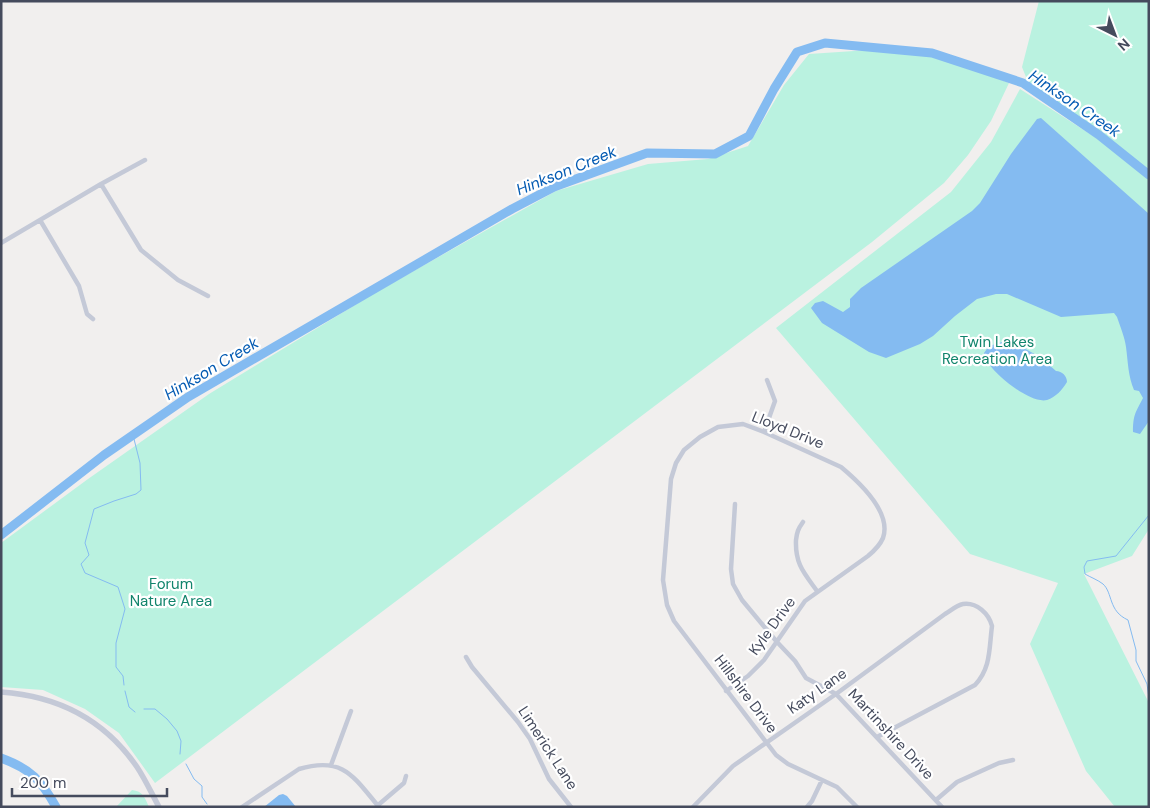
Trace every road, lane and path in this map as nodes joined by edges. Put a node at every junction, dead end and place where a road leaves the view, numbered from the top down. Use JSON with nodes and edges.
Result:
{"nodes":[{"id":1,"x":145,"y":160,"type":"dead end"},
{"id":2,"x":101,"y":184,"type":"junction"},
{"id":3,"x":40,"y":220,"type":"junction"},
{"id":4,"x":1,"y":243,"type":"edge"},
{"id":5,"x":208,"y":296,"type":"dead end"},
{"id":6,"x":93,"y":318,"type":"dead end"},
{"id":7,"x":767,"y":380,"type":"dead end"},
{"id":8,"x":764,"y":432,"type":"junction"},
{"id":9,"x":735,"y":504,"type":"dead end"},
{"id":10,"x":803,"y":522,"type":"dead end"},
{"id":11,"x":883,"y":538,"type":"joint"},
{"id":12,"x":817,"y":591,"type":"junction"},
{"id":13,"x":667,"y":605,"type":"joint"},
{"id":14,"x":777,"y":642,"type":"junction"},
{"id":15,"x":466,"y":657,"type":"dead end"},
{"id":16,"x":726,"y":691,"type":"junction"},
{"id":17,"x":1,"y":692,"type":"edge"},
{"id":18,"x":836,"y":694,"type":"junction"},
{"id":19,"x":351,"y":711,"type":"dead end"},
{"id":20,"x":877,"y":737,"type":"junction"},
{"id":21,"x":766,"y":742,"type":"junction"},
{"id":22,"x":1014,"y":760,"type":"dead end"},
{"id":23,"x":331,"y":764,"type":"junction"},
{"id":24,"x":406,"y":776,"type":"dead end"},
{"id":25,"x":822,"y":780,"type":"junction"},
{"id":26,"x":936,"y":800,"type":"junction"},
{"id":27,"x":377,"y":806,"type":"edge"},
{"id":28,"x":159,"y":807,"type":"edge"},
{"id":29,"x":242,"y":807,"type":"edge"},
{"id":30,"x":571,"y":807,"type":"edge"},
{"id":31,"x":693,"y":807,"type":"edge"},
{"id":32,"x":807,"y":807,"type":"edge"},
{"id":33,"x":857,"y":807,"type":"edge"},
{"id":34,"x":942,"y":807,"type":"edge"}],
"edges":[{"from":1,"to":2,"type":"street"},
{"from":2,"to":3,"type":"street"},
{"from":2,"to":5,"type":"street"},
{"from":3,"to":4,"type":"street"},
{"from":3,"to":6,"type":"street"},
{"from":7,"to":8,"type":"street"},
{"from":8,"to":11,"type":"street","name":"Lloyd Drive"},
{"from":8,"to":13,"type":"street","name":"Lloyd Drive"},
{"from":9,"to":14,"type":"street","name":"Martinshire Drive"},
{"from":10,"to":12,"type":"street"},
{"from":11,"to":12,"type":"street","name":"Kyle Drive"},
{"from":12,"to":14,"type":"street","name":"Kyle Drive"},
{"from":13,"to":16,"type":"street","name":"Hillshire Drive"},
{"from":14,"to":16,"type":"street","name":"Kyle Drive"},
{"from":14,"to":18,"type":"street","name":"Martinshire Drive"},
{"from":15,"to":30,"type":"street","name":"Limerick Lane"},
{"from":16,"to":21,"type":"street","name":"Hillshire Drive"},
{"from":17,"to":28,"type":"street"},
{"from":18,"to":20,"type":"street","name":"Martinshire Drive"},
{"from":18,"to":20,"type":"street","name":"Katy Lane"},
{"from":18,"to":21,"type":"street","name":"Katy Lane"},
{"from":19,"to":23,"type":"street"},
{"from":20,"to":26,"type":"street","name":"Martinshire Drive"},
{"from":21,"to":25,"type":"street","name":"Hillshire Drive"},
{"from":21,"to":31,"type":"street","name":"Katy Lane"},
{"from":22,"to":26,"type":"street"},
{"from":23,"to":27,"type":"street"},
{"from":23,"to":29,"type":"street"},
{"from":24,"to":27,"type":"street"},
{"from":25,"to":32,"type":"street"},
{"from":25,"to":33,"type":"street","name":"Hillshire Drive"},
{"from":26,"to":34,"type":"street","name":"Martinshire Drive"}]}
